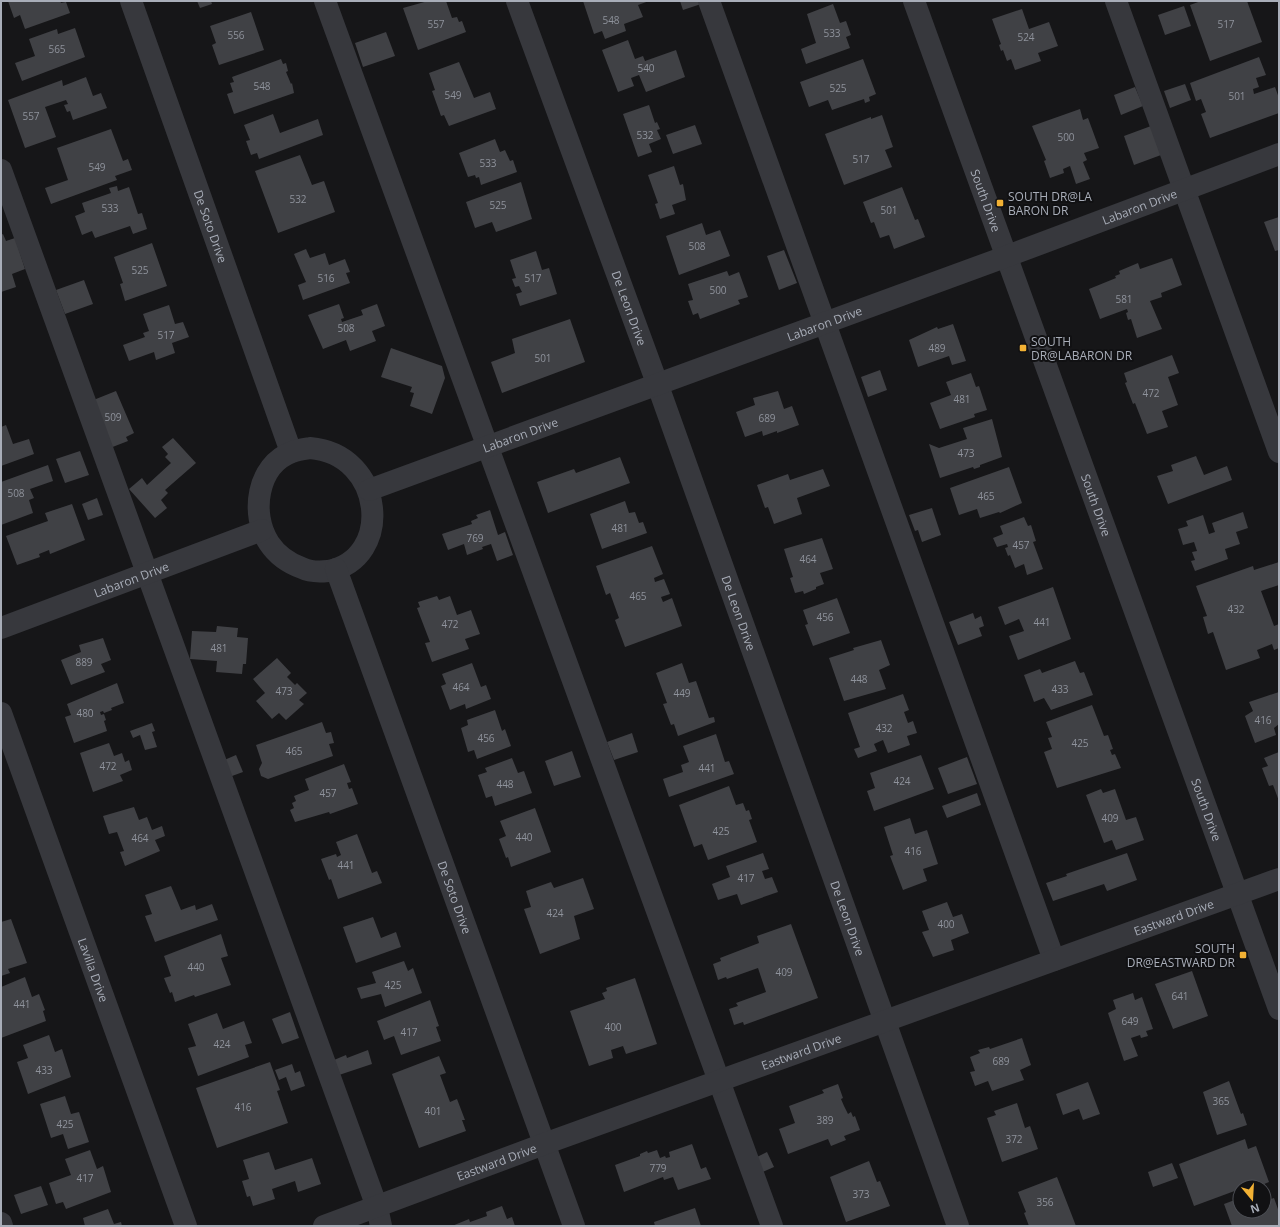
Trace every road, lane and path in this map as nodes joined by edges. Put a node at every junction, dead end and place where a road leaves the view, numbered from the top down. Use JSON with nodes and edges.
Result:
{"nodes":[{"id":1,"x":131,"y":1,"type":"edge"},
{"id":2,"x":324,"y":1,"type":"edge"},
{"id":3,"x":517,"y":1,"type":"edge"},
{"id":4,"x":709,"y":1,"type":"edge"},
{"id":5,"x":914,"y":1,"type":"edge"},
{"id":6,"x":1116,"y":1,"type":"edge"},
{"id":7,"x":1279,"y":154,"type":"edge"},
{"id":8,"x":1,"y":170,"type":"edge"},
{"id":9,"x":1184,"y":190,"type":"junction"},
{"id":10,"x":1005,"y":257,"type":"junction"},
{"id":11,"x":824,"y":322,"type":"junction"},
{"id":12,"x":657,"y":383,"type":"junction"},
{"id":13,"x":487,"y":446,"type":"junction"},
{"id":14,"x":291,"y":452,"type":"junction"},
{"id":15,"x":1279,"y":452,"type":"edge"},
{"id":16,"x":369,"y":490,"type":"junction"},
{"id":17,"x":262,"y":530,"type":"junction"},
{"id":18,"x":336,"y":569,"type":"junction"},
{"id":19,"x":147,"y":573,"type":"junction"},
{"id":20,"x":1,"y":628,"type":"edge"},
{"id":21,"x":1,"y":713,"type":"edge"},
{"id":22,"x":1279,"y":879,"type":"edge"},
{"id":23,"x":1237,"y":894,"type":"junction"},
{"id":24,"x":1054,"y":960,"type":"junction"},
{"id":25,"x":1279,"y":1009,"type":"edge"},
{"id":26,"x":886,"y":1021,"type":"junction"},
{"id":27,"x":719,"y":1081,"type":"junction"},
{"id":28,"x":544,"y":1144,"type":"junction"},
{"id":29,"x":379,"y":1216,"type":"edge"},
{"id":30,"x":186,"y":1226,"type":"edge"},
{"id":31,"x":324,"y":1226,"type":"edge"},
{"id":32,"x":574,"y":1226,"type":"edge"},
{"id":33,"x":772,"y":1226,"type":"edge"},
{"id":34,"x":958,"y":1226,"type":"edge"}],
"edges":[{"from":1,"to":14,"type":"street","name":"De Soto Drive"},
{"from":2,"to":13,"type":"street"},
{"from":3,"to":12,"type":"street","name":"De Leon Drive"},
{"from":4,"to":11,"type":"street"},
{"from":5,"to":10,"type":"street","name":"South Drive"},
{"from":6,"to":9,"type":"street"},
{"from":7,"to":9,"type":"street","name":"Labaron Drive"},
{"from":8,"to":19,"type":"street"},
{"from":9,"to":10,"type":"street","name":"Labaron Drive"},
{"from":9,"to":15,"type":"street"},
{"from":10,"to":11,"type":"street","name":"Labaron Drive"},
{"from":10,"to":23,"type":"street","name":"South Drive"},
{"from":11,"to":12,"type":"street","name":"Labaron Drive"},
{"from":11,"to":24,"type":"street"},
{"from":12,"to":13,"type":"street","name":"Labaron Drive"},
{"from":12,"to":26,"type":"street","name":"De Leon Drive"},
{"from":13,"to":16,"type":"street","name":"Labaron Drive"},
{"from":13,"to":27,"type":"street"},
{"from":14,"to":16,"type":"street"},
{"from":14,"to":17,"type":"street"},
{"from":16,"to":18,"type":"street"},
{"from":17,"to":18,"type":"street"},
{"from":17,"to":19,"type":"street","name":"Labaron Drive"},
{"from":18,"to":28,"type":"street","name":"De Soto Drive"},
{"from":19,"to":20,"type":"street","name":"Labaron Drive"},
{"from":19,"to":29,"type":"street"},
{"from":21,"to":30,"type":"street","name":"Lavilla Drive"},
{"from":22,"to":23,"type":"street","name":"Eastward Drive"},
{"from":23,"to":24,"type":"street","name":"Eastward Drive"},
{"from":23,"to":25,"type":"street","name":"South Drive"},
{"from":24,"to":26,"type":"street","name":"Eastward Drive"},
{"from":26,"to":27,"type":"street","name":"Eastward Drive"},
{"from":26,"to":34,"type":"street","name":"De Leon Drive"},
{"from":27,"to":28,"type":"street","name":"Eastward Drive"},
{"from":27,"to":33,"type":"street"},
{"from":28,"to":29,"type":"street","name":"Eastward Drive"},
{"from":28,"to":32,"type":"street","name":"De Soto Drive"},
{"from":29,"to":31,"type":"street","name":"Eastward Drive"}]}
